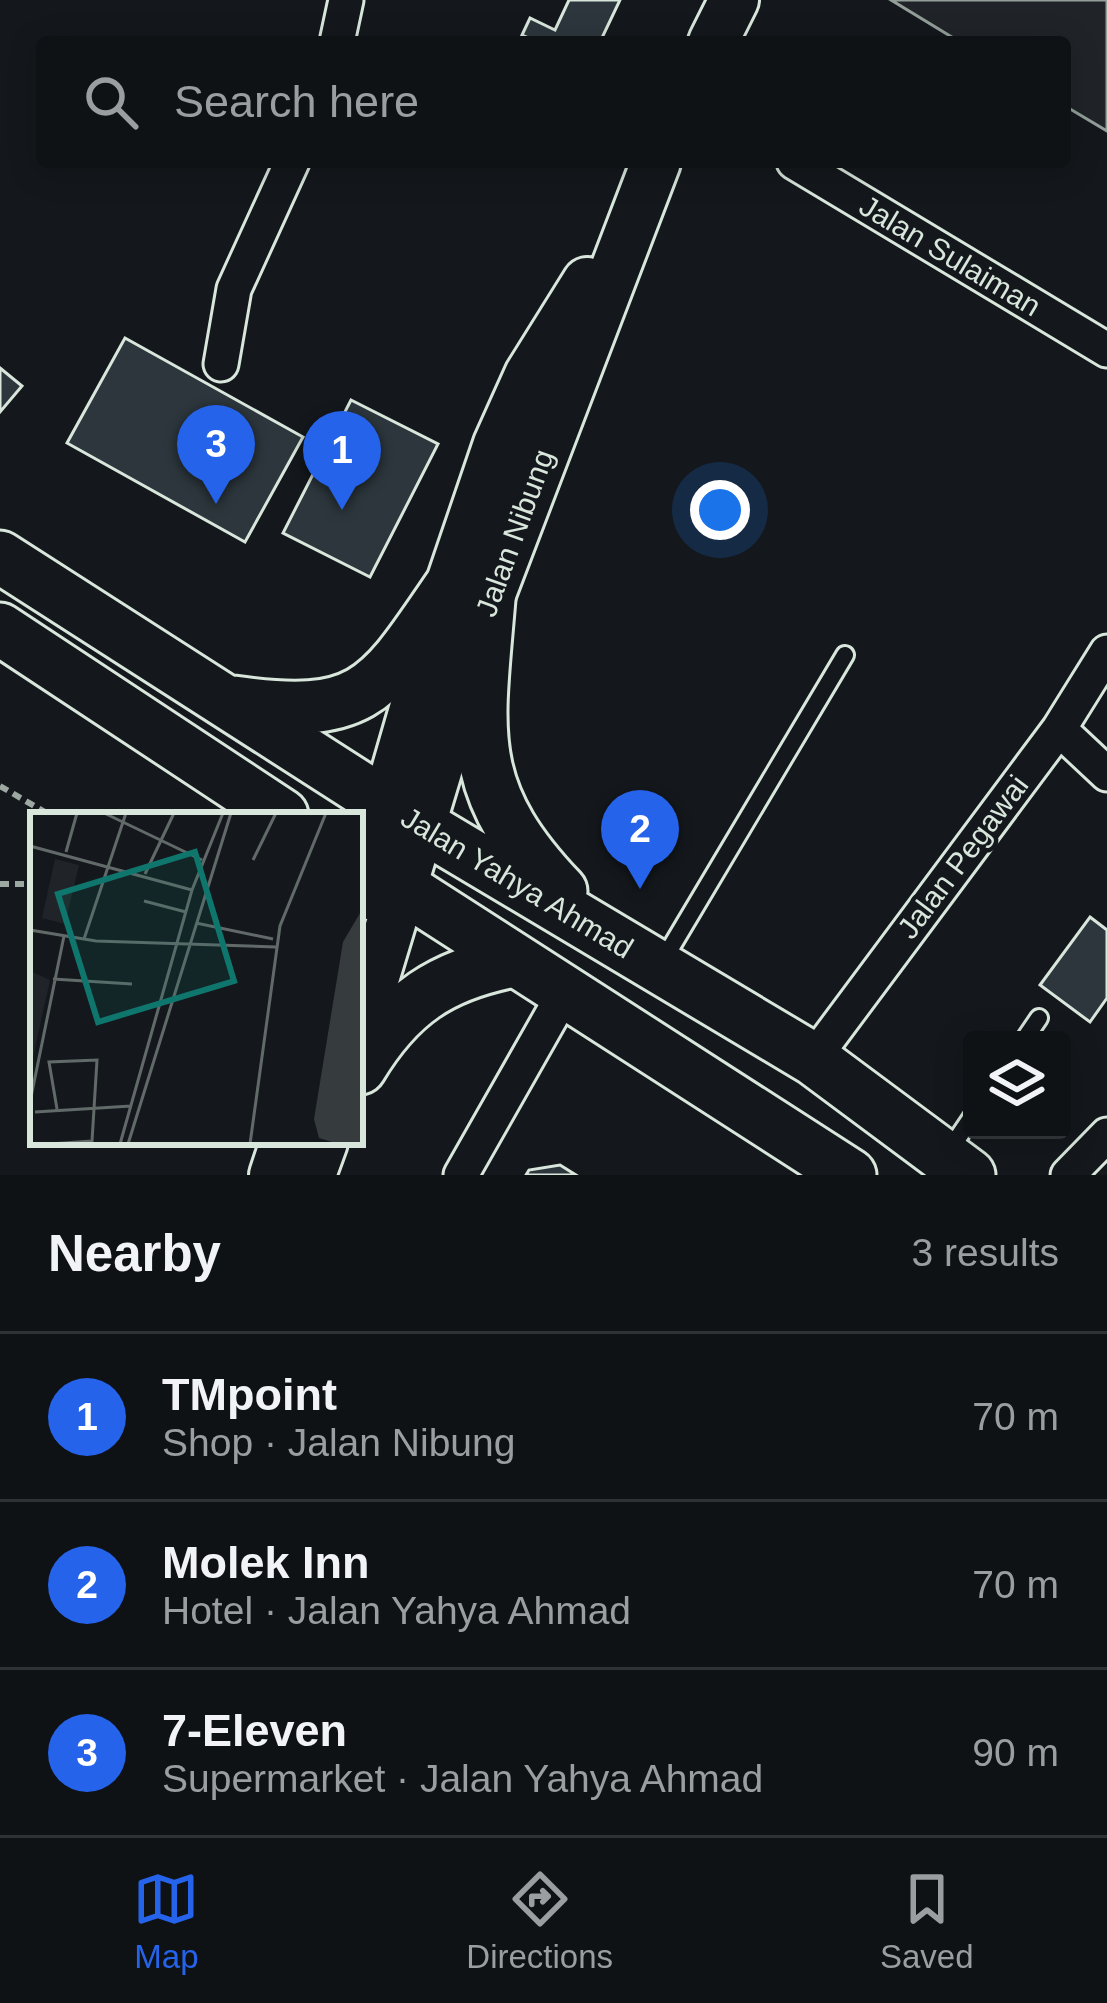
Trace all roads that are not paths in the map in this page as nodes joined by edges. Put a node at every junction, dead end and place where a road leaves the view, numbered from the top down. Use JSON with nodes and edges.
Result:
{"nodes":[{"id":1,"x":346,"y":0,"type":"edge"},
{"id":2,"x":734,"y":0,"type":"edge"},
{"id":3,"x":338,"y":36,"type":"edge"},
{"id":4,"x":716,"y":36,"type":"edge"},
{"id":5,"x":289,"y":168,"type":"edge"},
{"id":6,"x":804,"y":168,"type":"edge"},
{"id":7,"x":651,"y":174,"type":"edge"},
{"id":8,"x":1107,"y":350,"type":"edge"},
{"id":9,"x":221,"y":364,"type":"dead end"},
{"id":10,"x":0,"y":557,"type":"edge"},
{"id":11,"x":469,"y":594,"type":"junction"},
{"id":12,"x":0,"y":629,"type":"edge"},
{"id":13,"x":1107,"y":652,"type":"edge"},
{"id":14,"x":845,"y":655,"type":"dead end"},
{"id":15,"x":220,"y":700,"type":"junction"},
{"id":16,"x":1059,"y":729,"type":"junction"},
{"id":17,"x":1107,"y":774,"type":"edge"},
{"id":18,"x":274,"y":812,"type":"edge"},
{"id":19,"x":405,"y":815,"type":"junction"},
{"id":20,"x":373,"y":877,"type":"edge"},
{"id":21,"x":601,"y":933,"type":"junction"},
{"id":22,"x":514,"y":961,"type":"junction"},
{"id":23,"x":659,"y":968,"type":"junction"},
{"id":24,"x":363,"y":992,"type":"edge"},
{"id":25,"x":565,"y":992,"type":"junction"},
{"id":26,"x":1039,"y":1018,"type":"dead end"},
{"id":27,"x":1030,"y":1031,"type":"edge"},
{"id":28,"x":813,"y":1059,"type":"junction"},
{"id":29,"x":363,"y":1063,"type":"edge"},
{"id":30,"x":1107,"y":1135,"type":"edge"},
{"id":31,"x":284,"y":1145,"type":"edge"},
{"id":32,"x":322,"y":1145,"type":"edge"},
{"id":33,"x":954,"y":1156,"type":"edge"},
{"id":34,"x":274,"y":1175,"type":"edge"},
{"id":35,"x":311,"y":1175,"type":"edge"},
{"id":36,"x":461,"y":1175,"type":"edge"},
{"id":37,"x":850,"y":1175,"type":"edge"},
{"id":38,"x":1068,"y":1175,"type":"edge"}],
"edges":[{"from":1,"to":3,"type":"street"},
{"from":2,"to":4,"type":"main road"},
{"from":5,"to":9,"type":"street"},
{"from":6,"to":8,"type":"street","name":"Jalan Sulaiman"},
{"from":7,"to":11,"type":"main road","name":"Jalan Nibung"},
{"from":10,"to":15,"type":"main road","name":"Jalan Yahya Ahmad"},
{"from":11,"to":15,"type":"main road"},
{"from":11,"to":19,"type":"main road","name":"Jalan Nibung"},
{"from":11,"to":21,"type":"main road"},
{"from":12,"to":18,"type":"main road"},
{"from":13,"to":16,"type":"street","name":"Jalan Pegawai"},
{"from":14,"to":23,"type":"lane"},
{"from":15,"to":19,"type":"main road","name":"Jalan Yahya Ahmad"},
{"from":16,"to":17,"type":"street"},
{"from":16,"to":28,"type":"street","name":"Jalan Pegawai"},
{"from":19,"to":20,"type":"main road","name":"Jalan Nibung"},
{"from":19,"to":21,"type":"main road","name":"Jalan Yahya Ahmad"},
{"from":20,"to":22,"type":"main road","name":"Jalan Yahya Ahmad"},
{"from":20,"to":24,"type":"main road","name":"Jalan Nibung"},
{"from":21,"to":23,"type":"main road","name":"Jalan Yahya Ahmad"},
{"from":22,"to":25,"type":"main road","name":"Jalan Yahya Ahmad"},
{"from":22,"to":29,"type":"main road"},
{"from":23,"to":28,"type":"main road","name":"Jalan Yahya Ahmad"},
{"from":25,"to":36,"type":"street"},
{"from":25,"to":37,"type":"main road","name":"Jalan Yahya Ahmad"},
{"from":26,"to":27,"type":"lane"},
{"from":28,"to":33,"type":"main road","name":"Jalan Yahya Ahmad"},
{"from":30,"to":38,"type":"street"},
{"from":31,"to":34,"type":"main road"},
{"from":32,"to":35,"type":"main road"}]}
